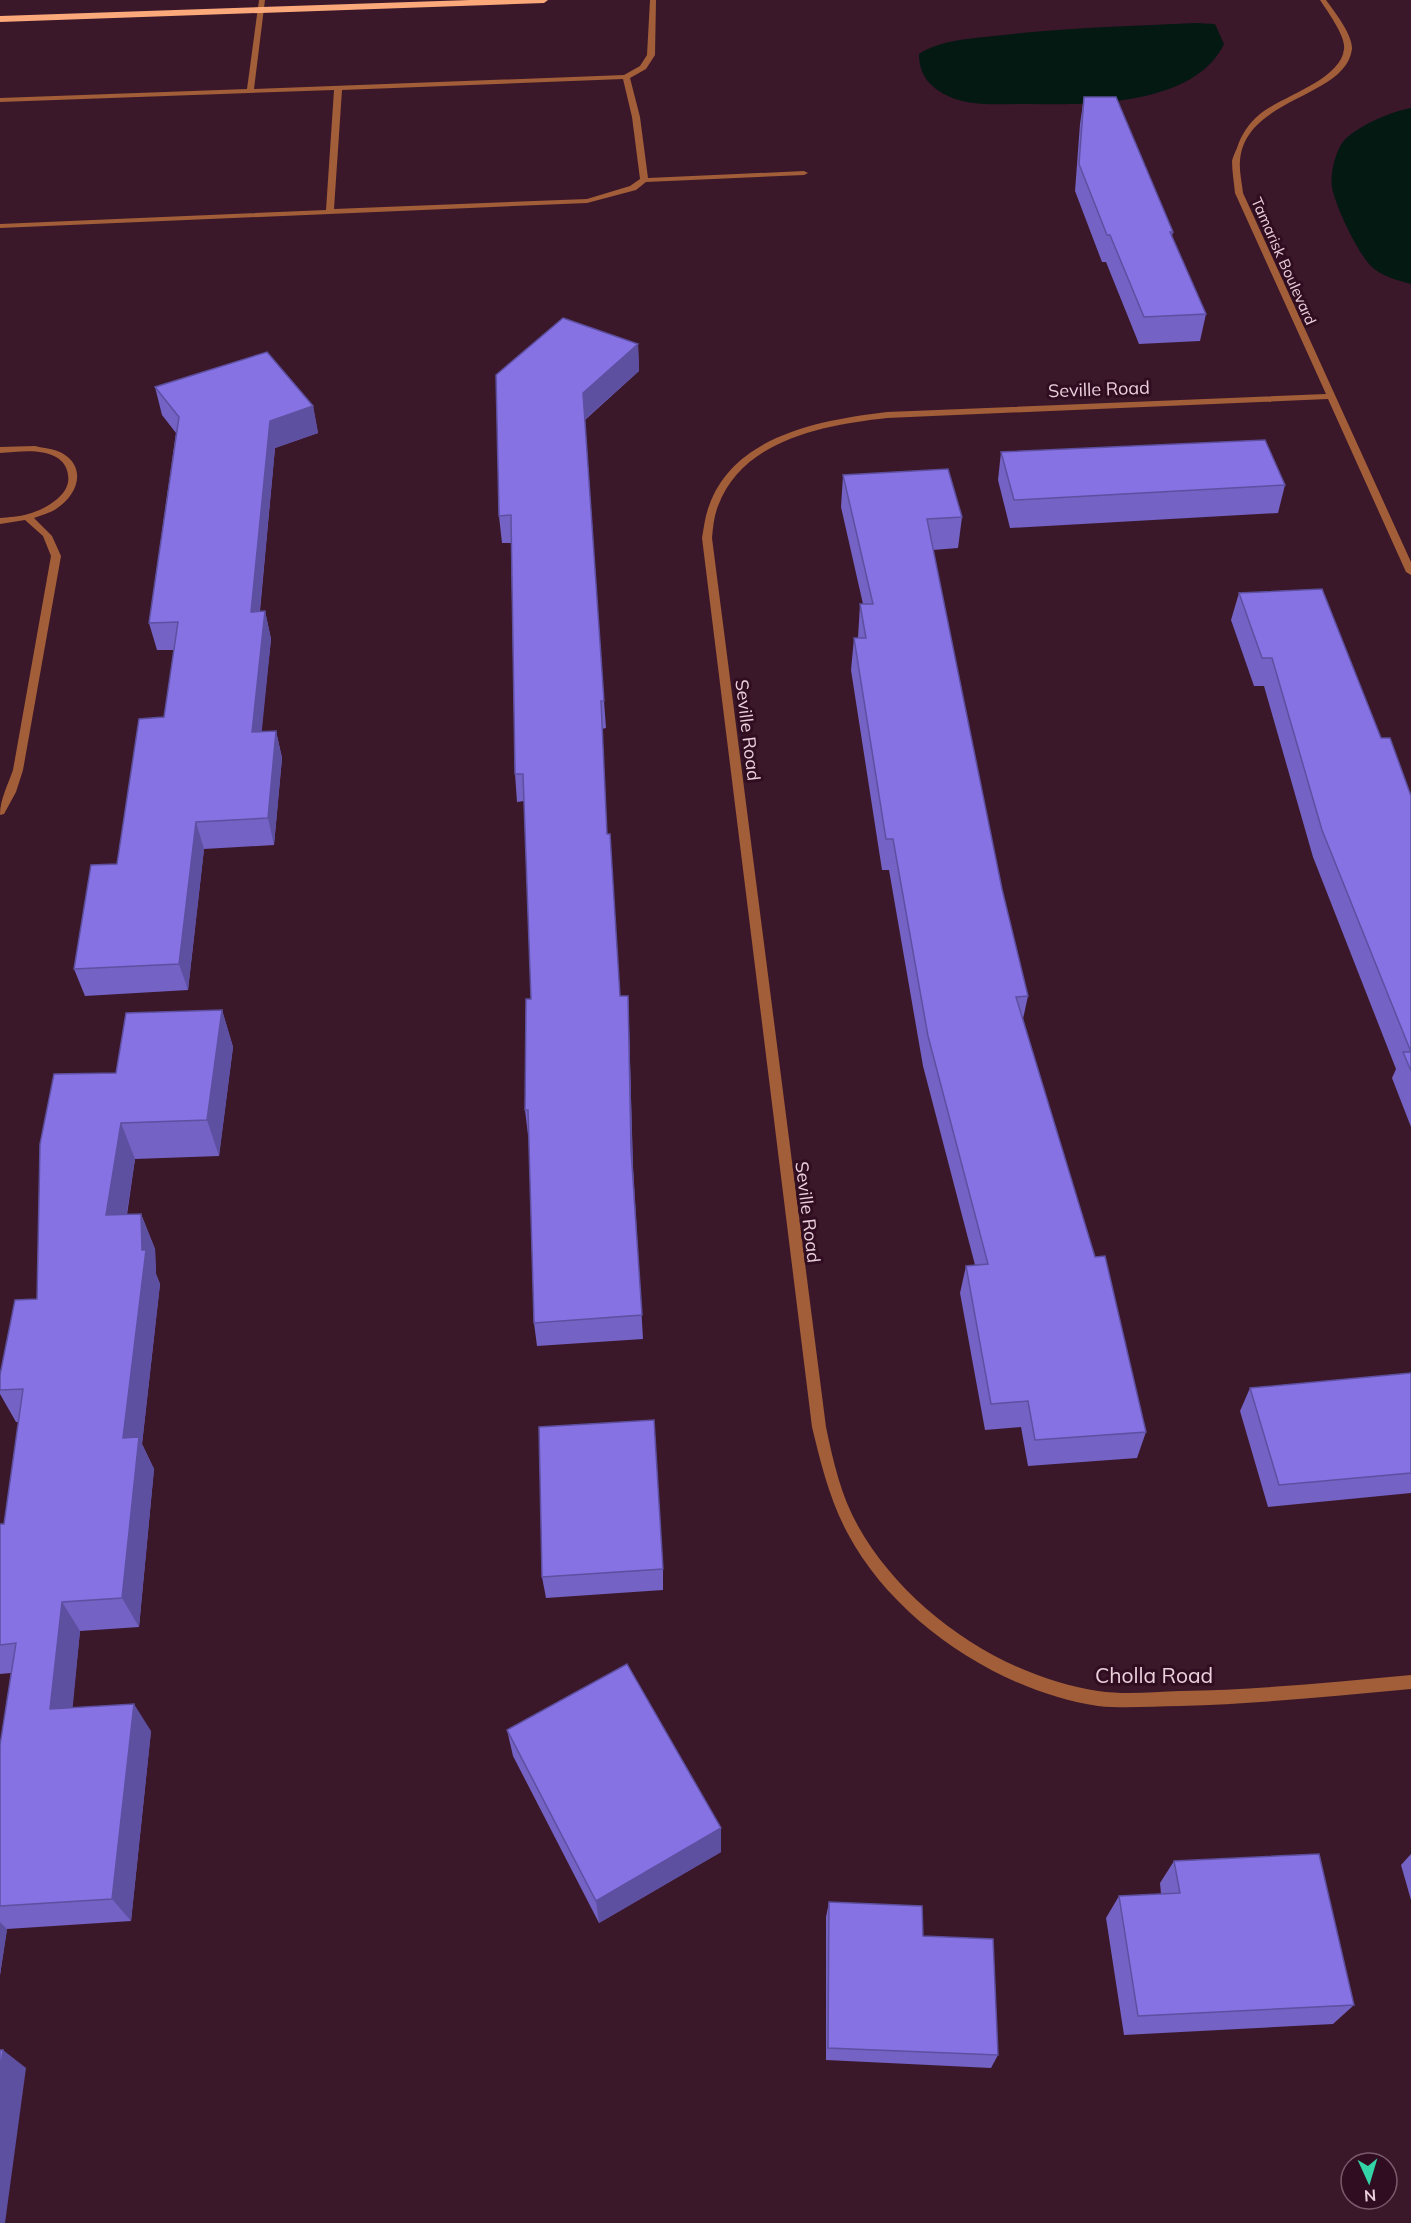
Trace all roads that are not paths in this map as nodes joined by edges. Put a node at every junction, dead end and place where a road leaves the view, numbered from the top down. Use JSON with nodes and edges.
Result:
{"nodes":[{"id":1,"x":544,"y":0,"type":"edge"},
{"id":2,"x":654,"y":0,"type":"edge"},
{"id":3,"x":1323,"y":0,"type":"edge"},
{"id":4,"x":262,"y":5,"type":"edge"},
{"id":5,"x":0,"y":19,"type":"edge"},
{"id":6,"x":626,"y":77,"type":"junction"},
{"id":7,"x":338,"y":88,"type":"junction"},
{"id":8,"x":250,"y":91,"type":"junction"},
{"id":9,"x":0,"y":100,"type":"edge"},
{"id":10,"x":804,"y":173,"type":"dead end"},
{"id":11,"x":644,"y":180,"type":"junction"},
{"id":12,"x":330,"y":212,"type":"junction"},
{"id":13,"x":0,"y":226,"type":"edge"},
{"id":14,"x":1330,"y":396,"type":"junction"},
{"id":15,"x":0,"y":450,"type":"edge"},
{"id":16,"x":28,"y":518,"type":"junction"},
{"id":17,"x":0,"y":522,"type":"edge"},
{"id":18,"x":1411,"y":572,"type":"edge"},
{"id":19,"x":0,"y":811,"type":"edge"},
{"id":20,"x":893,"y":1586,"type":"joint"},
{"id":21,"x":1411,"y":1682,"type":"edge"}],
"edges":[{"from":1,"to":4,"type":"main road"},
{"from":2,"to":6,"type":"street"},
{"from":3,"to":14,"type":"street","name":"Tamarisk Boulevard"},
{"from":4,"to":5,"type":"main road"},
{"from":4,"to":8,"type":"street"},
{"from":6,"to":7,"type":"street"},
{"from":6,"to":11,"type":"street"},
{"from":7,"to":8,"type":"street"},
{"from":7,"to":12,"type":"street"},
{"from":8,"to":9,"type":"street"},
{"from":10,"to":11,"type":"street"},
{"from":11,"to":12,"type":"street"},
{"from":12,"to":13,"type":"street"},
{"from":14,"to":18,"type":"street","name":"Tamarisk Boulevard"},
{"from":14,"to":20,"type":"street","name":"Seville Road"},
{"from":15,"to":16,"type":"street"},
{"from":16,"to":17,"type":"street"},
{"from":16,"to":19,"type":"street"},
{"from":20,"to":21,"type":"street","name":"Cholla Road"}]}
